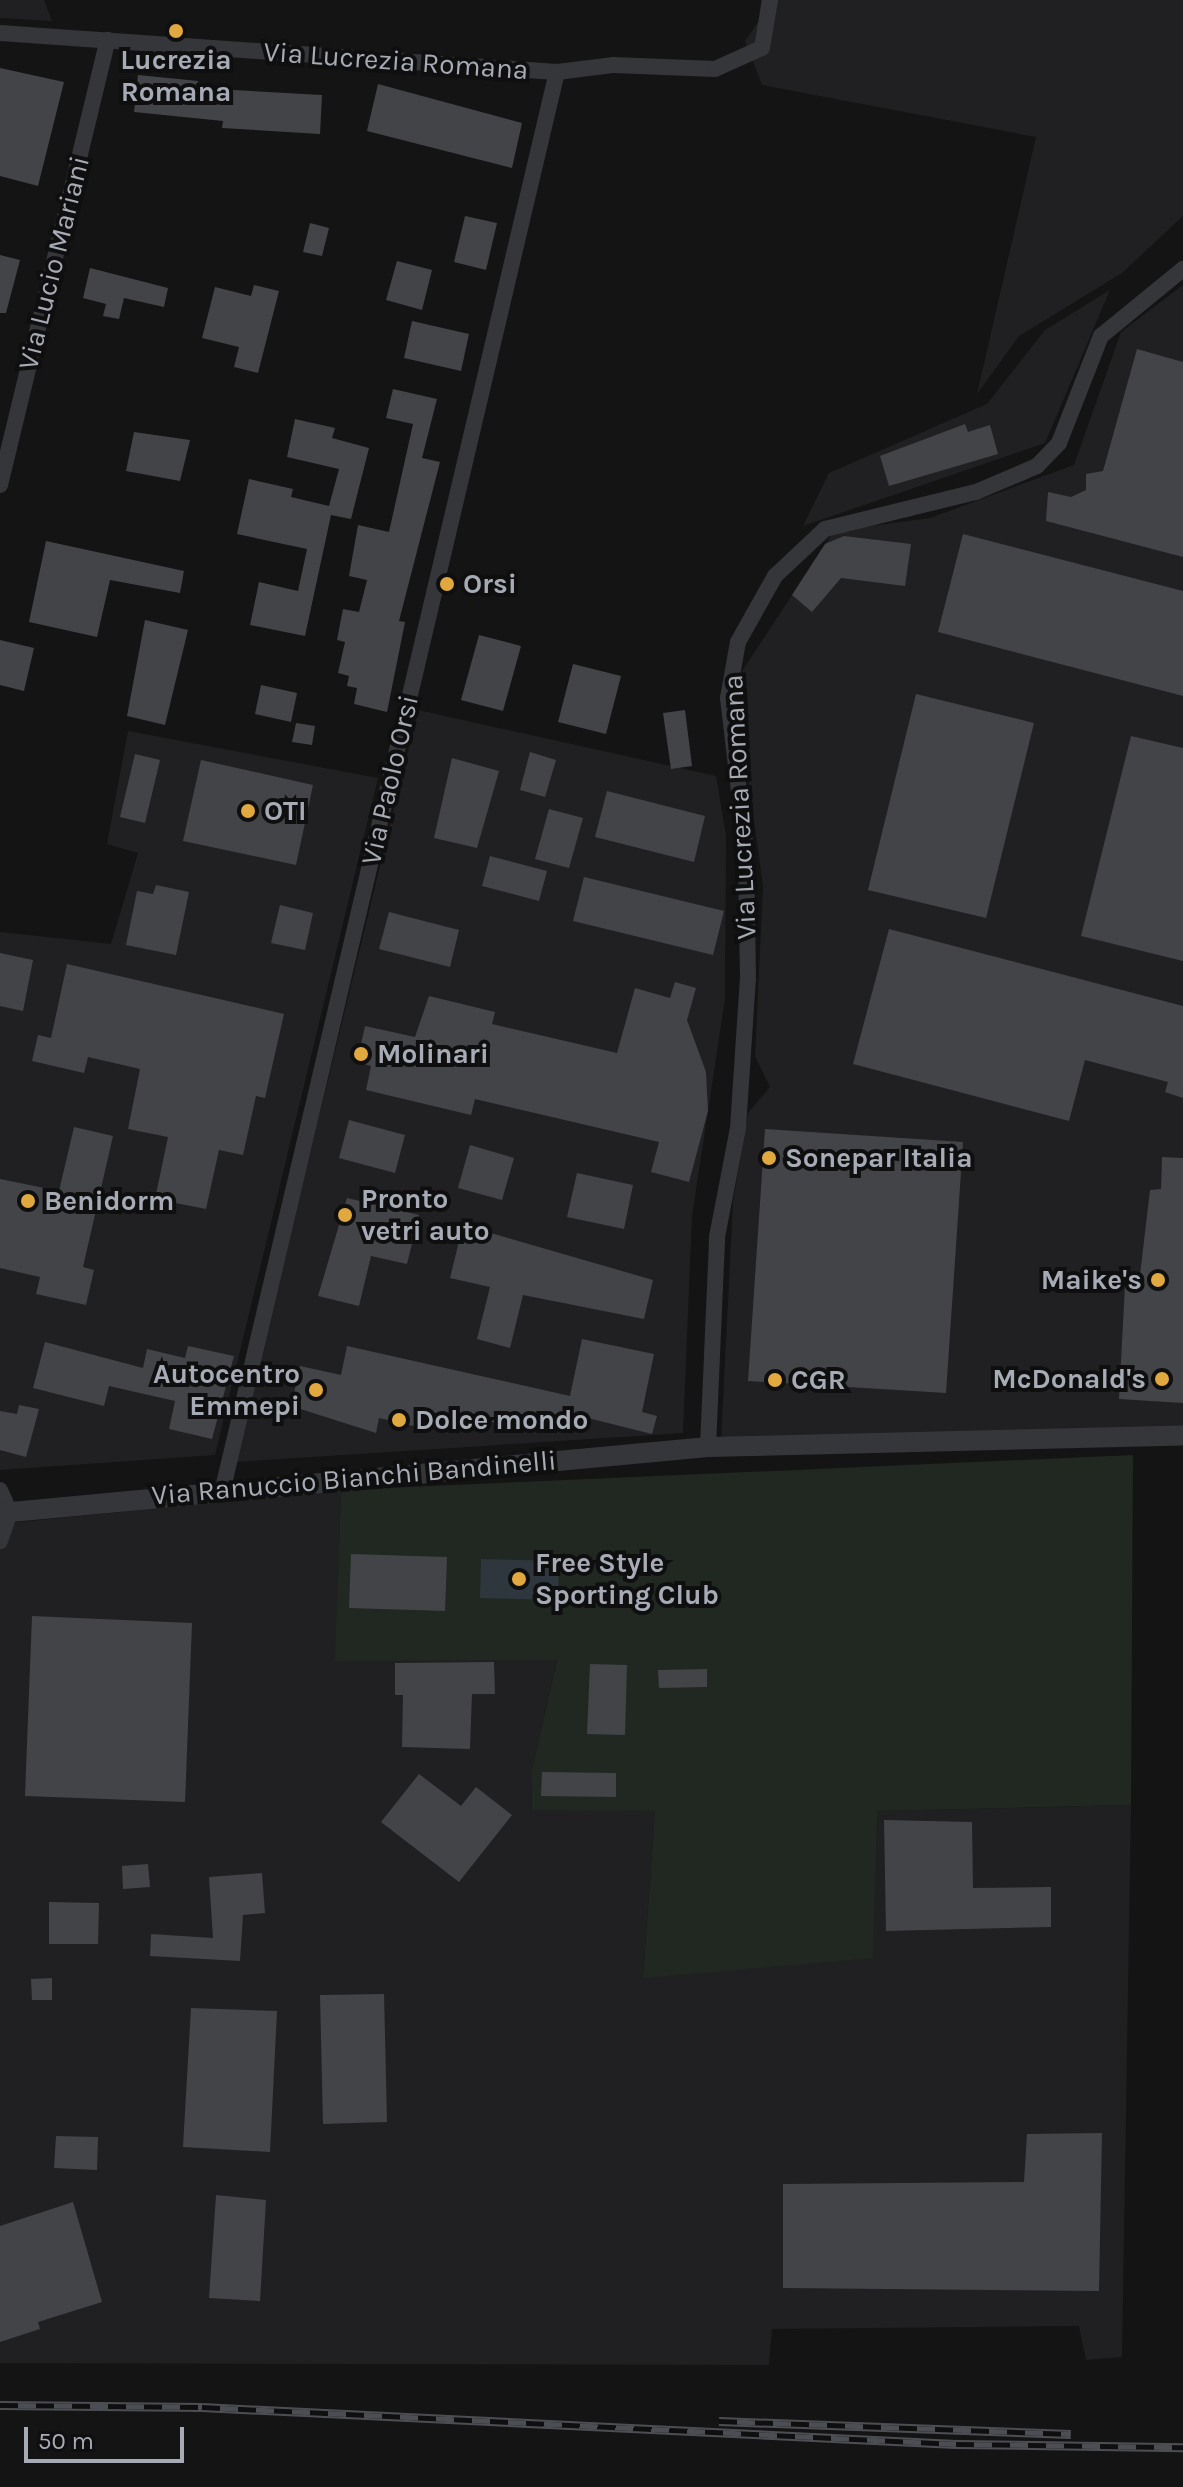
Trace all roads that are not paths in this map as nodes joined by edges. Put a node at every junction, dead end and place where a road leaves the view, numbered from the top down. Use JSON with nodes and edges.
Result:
{"nodes":[{"id":1,"x":770,"y":0,"type":"edge"},
{"id":2,"x":0,"y":33,"type":"edge"},
{"id":3,"x":108,"y":40,"type":"junction"},
{"id":4,"x":557,"y":72,"type":"junction"},
{"id":5,"x":1183,"y":269,"type":"edge"},
{"id":6,"x":0,"y":485,"type":"edge"},
{"id":7,"x":1183,"y":1435,"type":"edge"},
{"id":8,"x":708,"y":1447,"type":"junction"},
{"id":9,"x":223,"y":1488,"type":"junction"},
{"id":10,"x":0,"y":1490,"type":"edge"},
{"id":11,"x":5,"y":1512,"type":"edge"},
{"id":12,"x":0,"y":1541,"type":"edge"}],
"edges":[{"from":1,"to":4,"type":"street","name":"Via Lucrezia Romana"},
{"from":2,"to":3,"type":"street","name":"Via Lucrezia Romana"},
{"from":3,"to":4,"type":"street","name":"Via Lucrezia Romana"},
{"from":3,"to":6,"type":"street","name":"Via Lucio Mariani"},
{"from":4,"to":9,"type":"street","name":"Via Paolo Orsi"},
{"from":5,"to":8,"type":"street","name":"Via Lucrezia Romana"},
{"from":7,"to":8,"type":"street","name":"Via Ranuccio Bianchi Bandinelli"},
{"from":8,"to":9,"type":"street","name":"Via Ranuccio Bianchi Bandinelli"},
{"from":9,"to":11,"type":"street","name":"Via Ranuccio Bianchi Bandinelli"},
{"from":10,"to":11,"type":"street"},
{"from":11,"to":12,"type":"street"}]}
